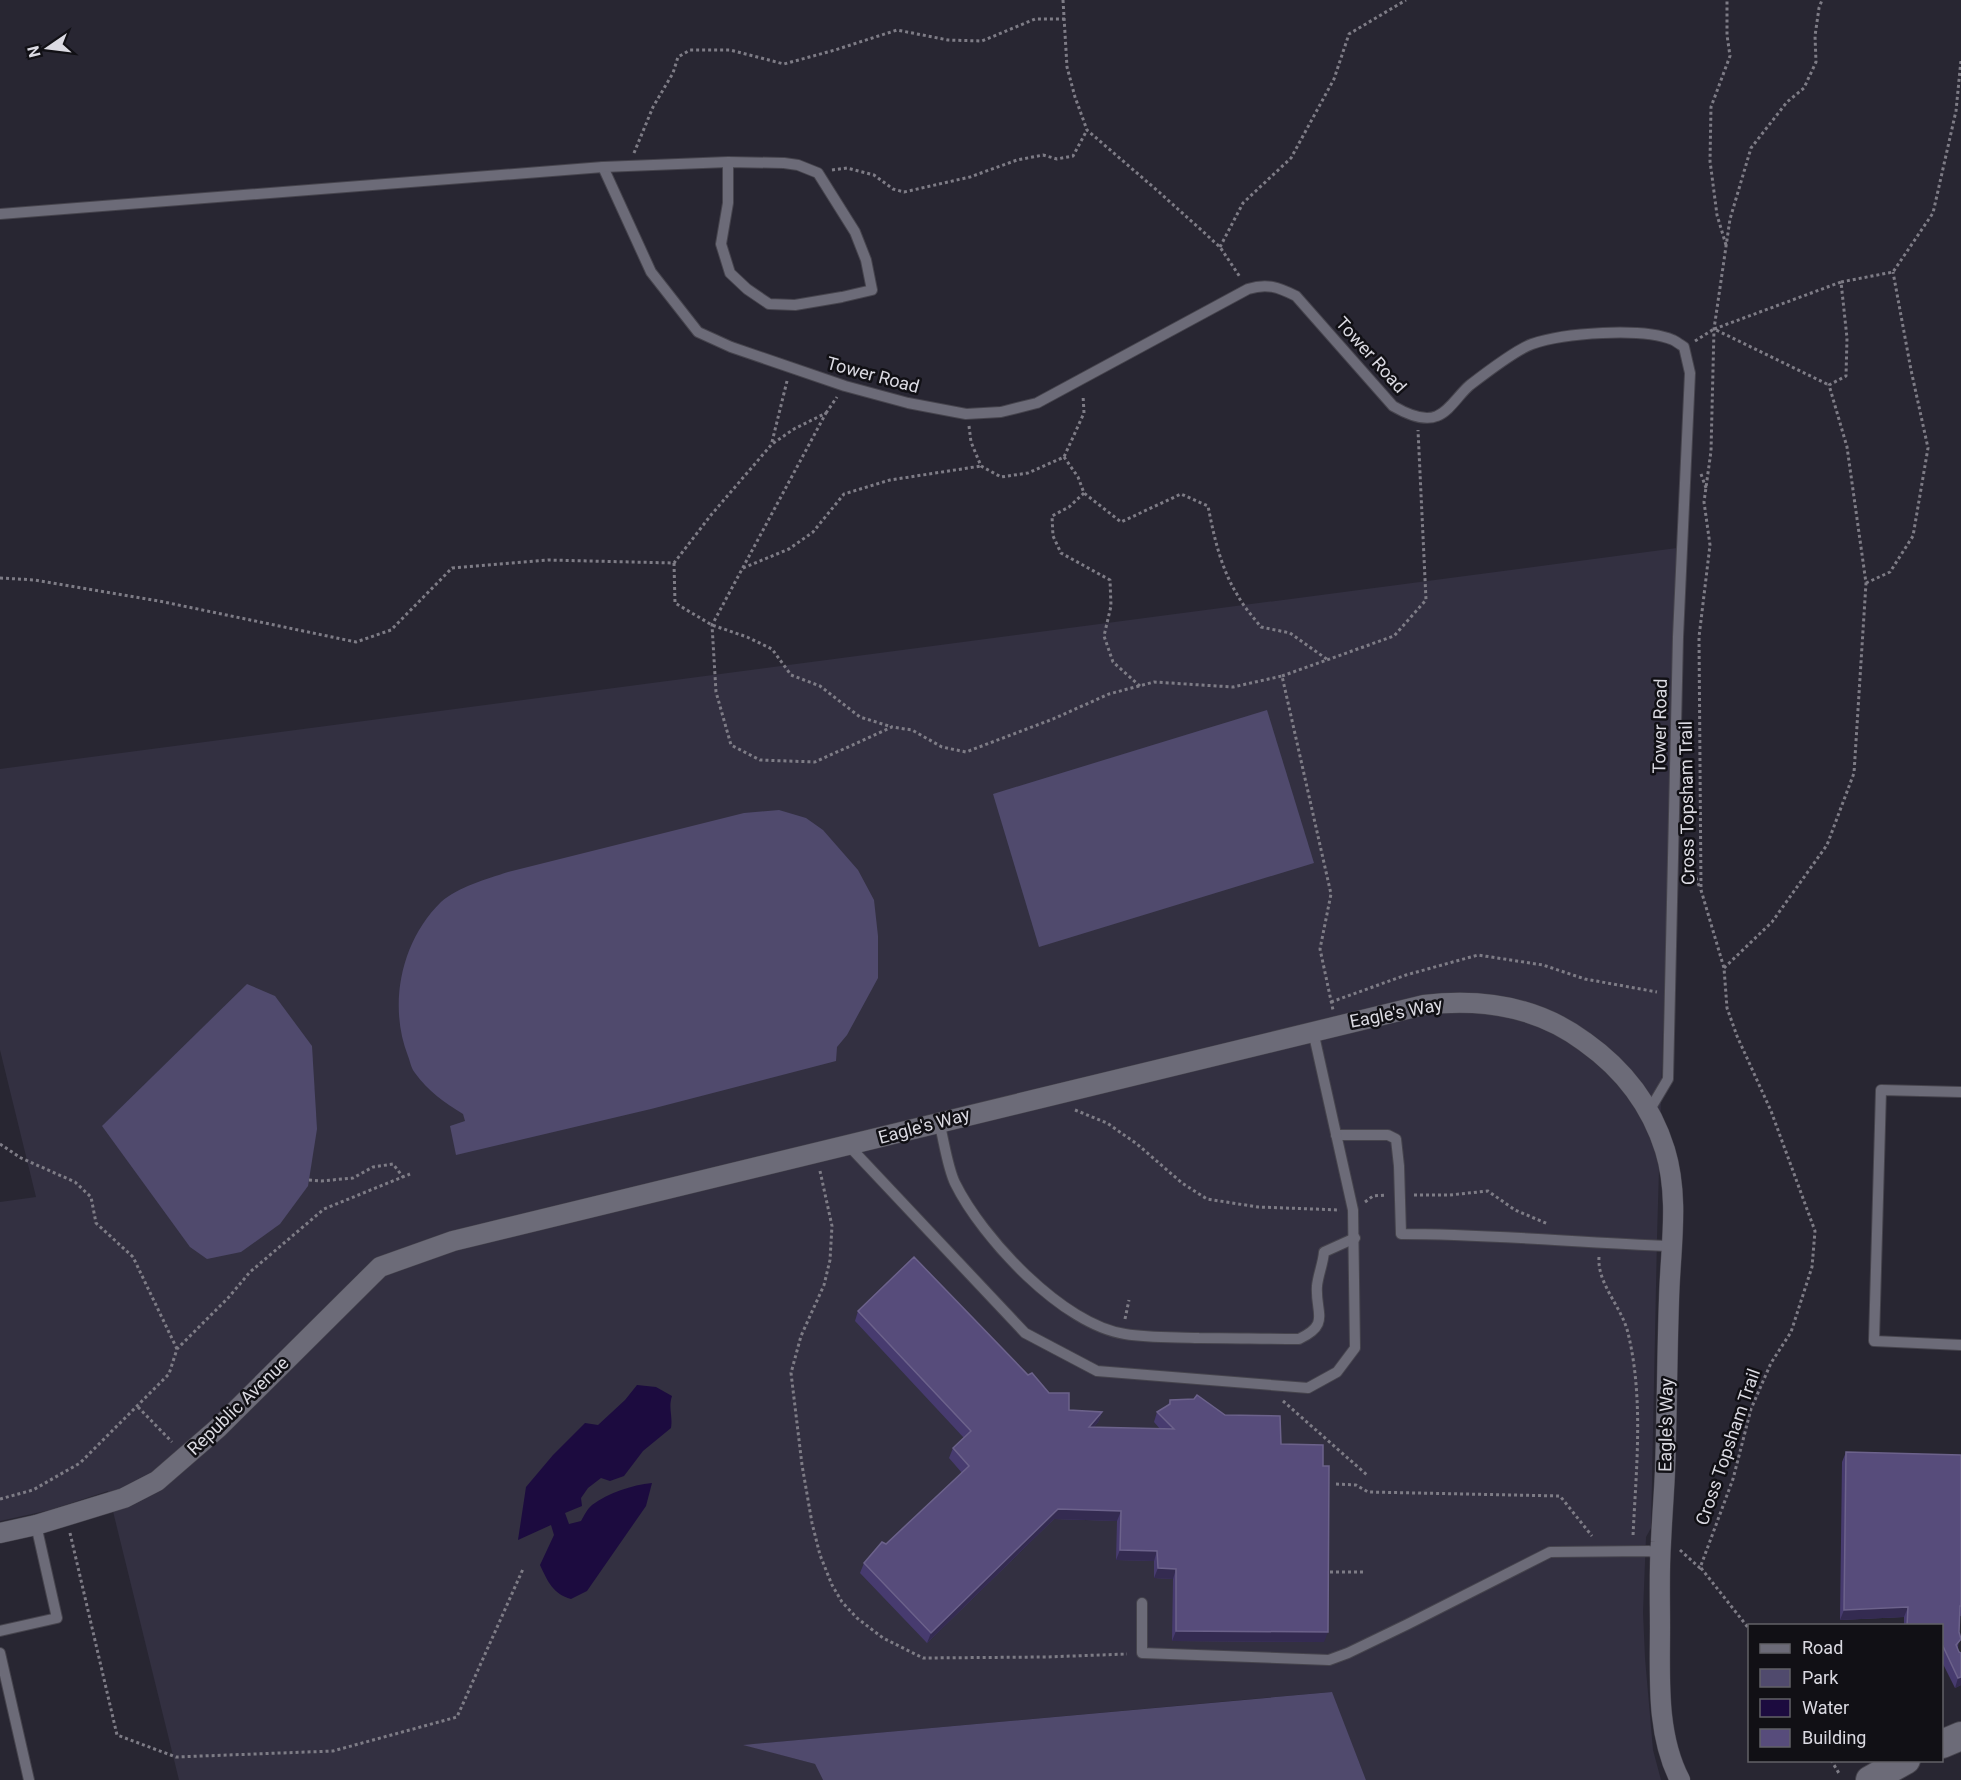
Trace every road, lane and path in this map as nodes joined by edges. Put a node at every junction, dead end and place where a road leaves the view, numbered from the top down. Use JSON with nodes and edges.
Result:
{"nodes":[{"id":1,"x":1063,"y":0,"type":"edge"},
{"id":2,"x":1406,"y":0,"type":"edge"},
{"id":3,"x":1727,"y":0,"type":"edge"},
{"id":4,"x":1822,"y":0,"type":"edge"},
{"id":5,"x":1065,"y":19,"type":"junction"},
{"id":6,"x":1961,"y":60,"type":"edge"},
{"id":7,"x":1087,"y":130,"type":"junction"},
{"id":8,"x":728,"y":162,"type":"junction"},
{"id":9,"x":629,"y":166,"type":"junction"},
{"id":10,"x":603,"y":167,"type":"junction"},
{"id":11,"x":818,"y":173,"type":"junction"},
{"id":12,"x":0,"y":214,"type":"edge"},
{"id":13,"x":1726,"y":246,"type":"junction"},
{"id":14,"x":1220,"y":247,"type":"junction"},
{"id":15,"x":1893,"y":272,"type":"junction"},
{"id":16,"x":1841,"y":282,"type":"junction"},
{"id":17,"x":1248,"y":289,"type":"junction"},
{"id":18,"x":1714,"y":329,"type":"junction"},
{"id":19,"x":1684,"y":347,"type":"junction"},
{"id":20,"x":790,"y":368,"type":"junction"},
{"id":21,"x":1083,"y":378,"type":"junction"},
{"id":22,"x":1829,"y":385,"type":"junction"},
{"id":23,"x":966,"y":414,"type":"junction"},
{"id":24,"x":1417,"y":416,"type":"junction"},
{"id":25,"x":772,"y":444,"type":"junction"},
{"id":26,"x":1064,"y":457,"type":"junction"},
{"id":27,"x":981,"y":466,"type":"junction"},
{"id":28,"x":1084,"y":493,"type":"junction"},
{"id":29,"x":674,"y":563,"type":"junction"},
{"id":30,"x":743,"y":568,"type":"junction"},
{"id":31,"x":0,"y":578,"type":"edge"},
{"id":32,"x":1866,"y":583,"type":"junction"},
{"id":33,"x":712,"y":625,"type":"junction"},
{"id":34,"x":1329,"y":660,"type":"junction"},
{"id":35,"x":1282,"y":676,"type":"junction"},
{"id":36,"x":1140,"y":686,"type":"junction"},
{"id":37,"x":892,"y":727,"type":"junction"},
{"id":38,"x":1725,"y":968,"type":"junction"},
{"id":39,"x":1670,"y":994,"type":"junction"},
{"id":40,"x":1331,"y":1002,"type":"junction"},
{"id":41,"x":1336,"y":1025,"type":"junction"},
{"id":42,"x":1313,"y":1031,"type":"junction"},
{"id":43,"x":1961,"y":1092,"type":"edge"},
{"id":44,"x":1068,"y":1107,"type":"dead end"},
{"id":45,"x":1649,"y":1112,"type":"junction"},
{"id":46,"x":939,"y":1122,"type":"junction"},
{"id":47,"x":1336,"y":1135,"type":"junction"},
{"id":48,"x":0,"y":1144,"type":"edge"},
{"id":49,"x":849,"y":1146,"type":"junction"},
{"id":50,"x":820,"y":1171,"type":"dead end"},
{"id":51,"x":410,"y":1174,"type":"dead end"},
{"id":52,"x":403,"y":1177,"type":"junction"},
{"id":53,"x":309,"y":1180,"type":"dead end"},
{"id":54,"x":1399,"y":1195,"type":"junction"},
{"id":55,"x":1353,"y":1210,"type":"junction"},
{"id":56,"x":1554,"y":1227,"type":"dead end"},
{"id":57,"x":1355,"y":1238,"type":"junction"},
{"id":58,"x":453,"y":1241,"type":"joint"},
{"id":59,"x":1599,"y":1243,"type":"junction"},
{"id":60,"x":1671,"y":1246,"type":"junction"},
{"id":61,"x":1961,"y":1345,"type":"edge"},
{"id":62,"x":177,"y":1349,"type":"junction"},
{"id":63,"x":1281,"y":1399,"type":"dead end"},
{"id":64,"x":138,"y":1407,"type":"junction"},
{"id":65,"x":186,"y":1456,"type":"junction"},
{"id":66,"x":1367,"y":1475,"type":"dead end"},
{"id":67,"x":1336,"y":1484,"type":"dead end"},
{"id":68,"x":0,"y":1499,"type":"edge"},
{"id":69,"x":66,"y":1516,"type":"junction"},
{"id":70,"x":36,"y":1525,"type":"junction"},
{"id":71,"x":0,"y":1533,"type":"edge"},
{"id":72,"x":1602,"y":1537,"type":"dead end"},
{"id":73,"x":1656,"y":1548,"type":"junction"},
{"id":74,"x":1700,"y":1568,"type":"junction"},
{"id":75,"x":523,"y":1569,"type":"dead end"},
{"id":76,"x":1330,"y":1572,"type":"edge"},
{"id":77,"x":1365,"y":1572,"type":"dead end"},
{"id":78,"x":1142,"y":1603,"type":"dead end"},
{"id":79,"x":1748,"y":1629,"type":"edge"},
{"id":80,"x":0,"y":1631,"type":"edge"},
{"id":81,"x":0,"y":1653,"type":"edge"},
{"id":82,"x":1142,"y":1653,"type":"junction"},
{"id":83,"x":1961,"y":1736,"type":"edge"},
{"id":84,"x":1943,"y":1743,"type":"edge"},
{"id":85,"x":1832,"y":1762,"type":"edge"},
{"id":86,"x":1840,"y":1775,"type":"dead end"},
{"id":87,"x":29,"y":1780,"type":"edge"},
{"id":88,"x":1680,"y":1780,"type":"edge"}],
"edges":[{"from":1,"to":5,"type":"path"},
{"from":2,"to":14,"type":"path"},
{"from":3,"to":13,"type":"path"},
{"from":4,"to":13,"type":"path","name":"Cross Topsham Trail"},
{"from":5,"to":7,"type":"path"},
{"from":5,"to":9,"type":"path"},
{"from":6,"to":15,"type":"path"},
{"from":7,"to":11,"type":"path"},
{"from":7,"to":14,"type":"path"},
{"from":8,"to":9,"type":"lane"},
{"from":8,"to":11,"type":"lane"},
{"from":8,"to":11,"type":"lane"},
{"from":9,"to":10,"type":"lane"},
{"from":10,"to":12,"type":"lane"},
{"from":10,"to":20,"type":"lane","name":"Tower Road"},
{"from":13,"to":18,"type":"path","name":"Cross Topsham Trail"},
{"from":14,"to":17,"type":"path"},
{"from":15,"to":16,"type":"path"},
{"from":15,"to":32,"type":"path"},
{"from":16,"to":18,"type":"path"},
{"from":16,"to":22,"type":"path"},
{"from":17,"to":21,"type":"lane","name":"Tower Road"},
{"from":17,"to":24,"type":"lane","name":"Tower Road"},
{"from":18,"to":19,"type":"path"},
{"from":18,"to":22,"type":"path"},
{"from":18,"to":38,"type":"path","name":"Cross Topsham Trail"},
{"from":19,"to":24,"type":"lane"},
{"from":19,"to":39,"type":"lane","name":"Tower Road"},
{"from":20,"to":23,"type":"lane","name":"Tower Road"},
{"from":20,"to":25,"type":"path"},
{"from":21,"to":23,"type":"lane","name":"Tower Road"},
{"from":21,"to":26,"type":"path"},
{"from":22,"to":32,"type":"path"},
{"from":23,"to":27,"type":"path"},
{"from":24,"to":34,"type":"path"},
{"from":25,"to":29,"type":"path"},
{"from":25,"to":30,"type":"path"},
{"from":26,"to":27,"type":"path"},
{"from":26,"to":28,"type":"path"},
{"from":27,"to":30,"type":"path"},
{"from":28,"to":34,"type":"path"},
{"from":28,"to":36,"type":"path"},
{"from":29,"to":31,"type":"path"},
{"from":29,"to":33,"type":"path"},
{"from":30,"to":33,"type":"path"},
{"from":32,"to":38,"type":"path"},
{"from":33,"to":37,"type":"path"},
{"from":33,"to":37,"type":"path"},
{"from":34,"to":35,"type":"path"},
{"from":35,"to":36,"type":"path"},
{"from":35,"to":40,"type":"path"},
{"from":36,"to":37,"type":"path"},
{"from":38,"to":74,"type":"path","name":"Cross Topsham Trail"},
{"from":39,"to":40,"type":"path"},
{"from":39,"to":45,"type":"lane","name":"Tower Road"},
{"from":40,"to":41,"type":"path"},
{"from":41,"to":42,"type":"street","name":"Eagle's Way"},
{"from":41,"to":45,"type":"street","name":"Eagle's Way"},
{"from":42,"to":46,"type":"street","name":"Eagle's Way"},
{"from":42,"to":47,"type":"lane"},
{"from":43,"to":61,"type":"lane"},
{"from":44,"to":55,"type":"path"},
{"from":45,"to":60,"type":"street","name":"Eagle's Way"},
{"from":46,"to":49,"type":"street","name":"Eagle's Way"},
{"from":46,"to":57,"type":"lane"},
{"from":47,"to":54,"type":"lane"},
{"from":47,"to":55,"type":"lane"},
{"from":48,"to":62,"type":"path"},
{"from":49,"to":57,"type":"lane"},
{"from":49,"to":58,"type":"street","name":"Eagle's Way"},
{"from":50,"to":82,"type":"path"},
{"from":51,"to":52,"type":"path"},
{"from":52,"to":53,"type":"path"},
{"from":52,"to":62,"type":"path"},
{"from":54,"to":55,"type":"path"},
{"from":54,"to":56,"type":"path"},
{"from":54,"to":59,"type":"lane"},
{"from":55,"to":57,"type":"lane"},
{"from":58,"to":65,"type":"street","name":"Republic Avenue"},
{"from":59,"to":60,"type":"lane"},
{"from":59,"to":73,"type":"path"},
{"from":60,"to":73,"type":"street","name":"Eagle's Way"},
{"from":62,"to":64,"type":"path"},
{"from":63,"to":66,"type":"path"},
{"from":64,"to":65,"type":"path"},
{"from":64,"to":68,"type":"path"},
{"from":65,"to":69,"type":"street","name":"Republic Avenue"},
{"from":67,"to":72,"type":"path"},
{"from":69,"to":70,"type":"street","name":"Republic Avenue"},
{"from":69,"to":75,"type":"path"},
{"from":70,"to":71,"type":"street","name":"Republic Avenue"},
{"from":70,"to":80,"type":"lane"},
{"from":73,"to":74,"type":"path"},
{"from":73,"to":82,"type":"lane"},
{"from":73,"to":88,"type":"street","name":"Eagle's Way"},
{"from":74,"to":79,"type":"path"},
{"from":76,"to":77,"type":"path"},
{"from":78,"to":82,"type":"lane"},
{"from":81,"to":87,"type":"lane"},
{"from":83,"to":84,"type":"main road"},
{"from":85,"to":86,"type":"path"}]}
